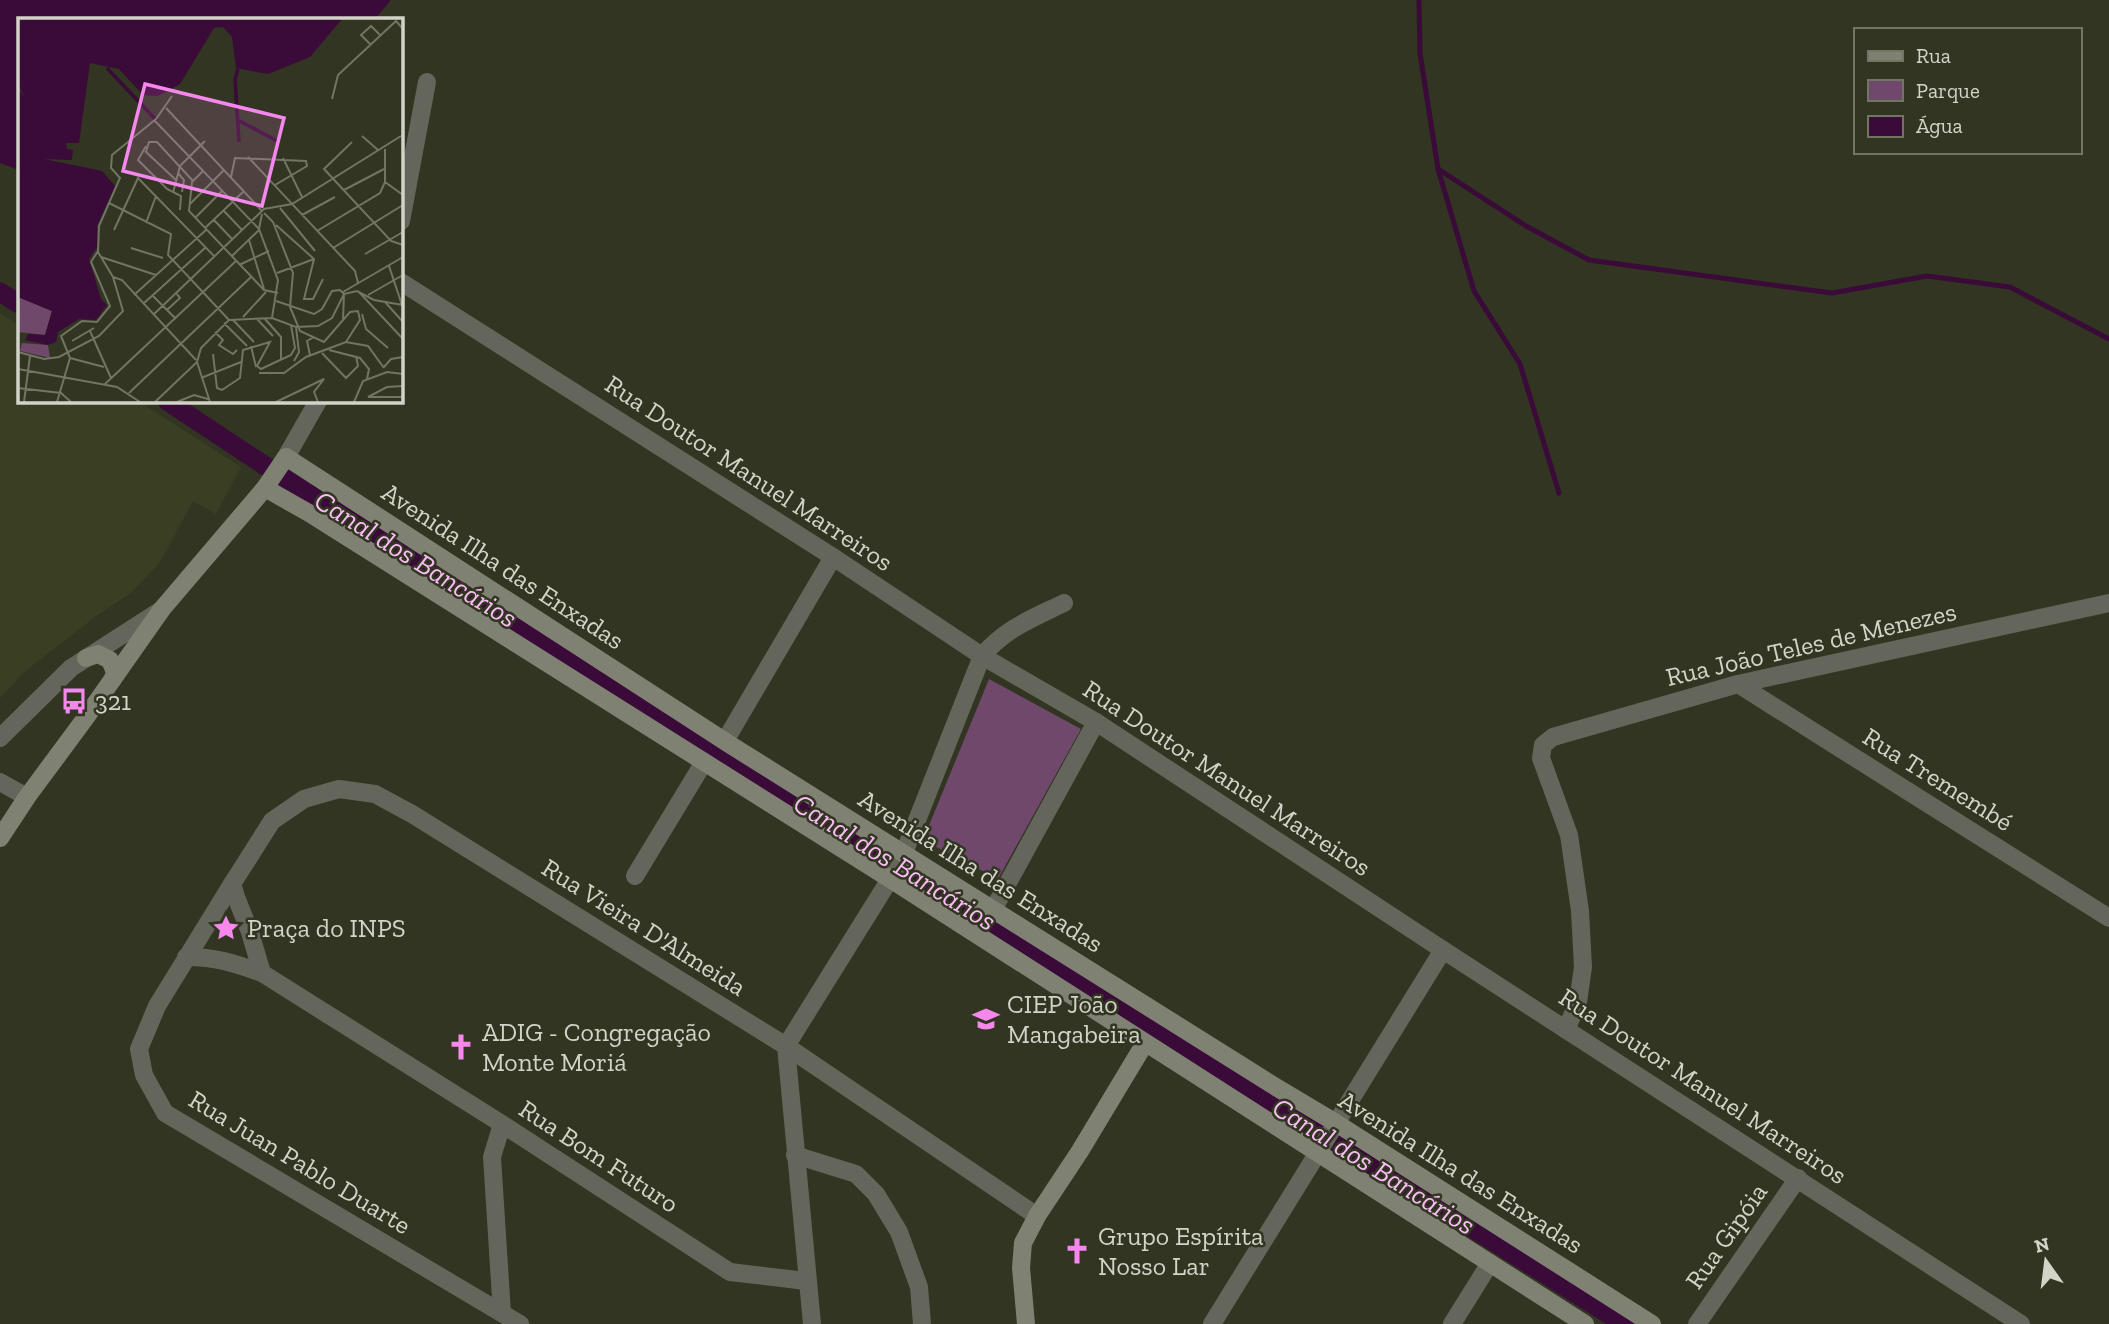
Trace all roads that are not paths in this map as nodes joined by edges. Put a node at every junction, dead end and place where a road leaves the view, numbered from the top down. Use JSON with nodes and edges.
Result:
{"nodes":[{"id":1,"x":427,"y":82,"type":"dead end"},
{"id":2,"x":402,"y":216,"type":"edge"},
{"id":3,"x":402,"y":283,"type":"edge"},
{"id":4,"x":317,"y":402,"type":"edge"},
{"id":5,"x":285,"y":458,"type":"junction"},
{"id":6,"x":266,"y":487,"type":"junction"},
{"id":7,"x":833,"y":557,"type":"junction"},
{"id":8,"x":1063,"y":603,"type":"dead end"},
{"id":9,"x":2109,"y":603,"type":"edge"},
{"id":10,"x":162,"y":609,"type":"junction"},
{"id":11,"x":982,"y":656,"type":"junction"},
{"id":12,"x":86,"y":658,"type":"junction"},
{"id":13,"x":113,"y":678,"type":"junction"},
{"id":14,"x":1738,"y":684,"type":"junction"},
{"id":15,"x":1096,"y":722,"type":"junction"},
{"id":16,"x":0,"y":738,"type":"edge"},
{"id":17,"x":725,"y":741,"type":"junction"},
{"id":18,"x":704,"y":762,"type":"junction"},
{"id":19,"x":0,"y":782,"type":"edge"},
{"id":20,"x":27,"y":797,"type":"junction"},
{"id":21,"x":0,"y":838,"type":"edge"},
{"id":22,"x":903,"y":855,"type":"junction"},
{"id":23,"x":635,"y":876,"type":"dead end"},
{"id":24,"x":890,"y":878,"type":"junction"},
{"id":25,"x":232,"y":884,"type":"junction"},
{"id":26,"x":993,"y":910,"type":"junction"},
{"id":27,"x":2109,"y":918,"type":"edge"},
{"id":28,"x":1443,"y":950,"type":"junction"},
{"id":29,"x":186,"y":957,"type":"junction"},
{"id":30,"x":261,"y":973,"type":"junction"},
{"id":31,"x":1566,"y":1030,"type":"junction"},
{"id":32,"x":1145,"y":1043,"type":"junction"},
{"id":33,"x":786,"y":1046,"type":"junction"},
{"id":34,"x":502,"y":1124,"type":"junction"},
{"id":35,"x":1327,"y":1139,"type":"junction"},
{"id":36,"x":795,"y":1154,"type":"junction"},
{"id":37,"x":1798,"y":1178,"type":"junction"},
{"id":38,"x":1037,"y":1216,"type":"junction"},
{"id":39,"x":1490,"y":1263,"type":"junction"},
{"id":40,"x":806,"y":1281,"type":"junction"},
{"id":41,"x":502,"y":1312,"type":"junction"},
{"id":42,"x":520,"y":1324,"type":"edge"},
{"id":43,"x":812,"y":1324,"type":"edge"},
{"id":44,"x":922,"y":1324,"type":"edge"},
{"id":45,"x":1026,"y":1324,"type":"edge"},
{"id":46,"x":1212,"y":1324,"type":"edge"},
{"id":47,"x":1452,"y":1324,"type":"edge"},
{"id":48,"x":1585,"y":1324,"type":"edge"},
{"id":49,"x":1652,"y":1324,"type":"edge"},
{"id":50,"x":1697,"y":1324,"type":"edge"},
{"id":51,"x":2021,"y":1324,"type":"edge"}],
"edges":[{"from":1,"to":2,"type":"street"},
{"from":3,"to":7,"type":"street","name":"Rua Doutor Manuel Marreiros"},
{"from":4,"to":5,"type":"street"},
{"from":5,"to":6,"type":"street"},
{"from":5,"to":17,"type":"street","name":"Avenida Ilha das Enxadas"},
{"from":6,"to":10,"type":"street"},
{"from":6,"to":18,"type":"street","name":"Avenida Ilha das Enxadas"},
{"from":7,"to":11,"type":"street","name":"Rua Doutor Manuel Marreiros"},
{"from":7,"to":17,"type":"street"},
{"from":8,"to":11,"type":"street"},
{"from":9,"to":14,"type":"street","name":"Rua João Teles de Menezes"},
{"from":10,"to":12,"type":"street"},
{"from":10,"to":13,"type":"street"},
{"from":11,"to":15,"type":"street","name":"Rua Doutor Manuel Marreiros"},
{"from":11,"to":22,"type":"street"},
{"from":12,"to":13,"type":"street"},
{"from":12,"to":16,"type":"street"},
{"from":13,"to":20,"type":"street"},
{"from":14,"to":27,"type":"street","name":"Rua Tremembé"},
{"from":14,"to":31,"type":"street","name":"Rua João Teles de Menezes"},
{"from":15,"to":26,"type":"street"},
{"from":15,"to":28,"type":"street","name":"Rua Doutor Manuel Marreiros"},
{"from":17,"to":22,"type":"street","name":"Avenida Ilha das Enxadas"},
{"from":18,"to":23,"type":"street"},
{"from":18,"to":24,"type":"street","name":"Avenida Ilha das Enxadas"},
{"from":19,"to":20,"type":"street"},
{"from":20,"to":21,"type":"street"},
{"from":22,"to":24,"type":"street"},
{"from":22,"to":26,"type":"street","name":"Avenida Ilha das Enxadas"},
{"from":24,"to":32,"type":"street","name":"Avenida Ilha das Enxadas"},
{"from":24,"to":33,"type":"street"},
{"from":25,"to":29,"type":"street","name":"Rua Vieira D'Almeida"},
{"from":25,"to":30,"type":"street"},
{"from":25,"to":33,"type":"street","name":"Rua Vieira D'Almeida"},
{"from":26,"to":35,"type":"street","name":"Avenida Ilha das Enxadas"},
{"from":28,"to":31,"type":"street","name":"Rua Doutor Manuel Marreiros"},
{"from":28,"to":35,"type":"street"},
{"from":29,"to":30,"type":"street","name":"Rua Bom Futuro"},
{"from":29,"to":41,"type":"street","name":"Rua Juan Pablo Duarte"},
{"from":30,"to":34,"type":"street","name":"Rua Bom Futuro"},
{"from":31,"to":37,"type":"street","name":"Rua Doutor Manuel Marreiros"},
{"from":32,"to":35,"type":"street","name":"Avenida Ilha das Enxadas"},
{"from":32,"to":38,"type":"street"},
{"from":33,"to":36,"type":"street"},
{"from":33,"to":38,"type":"street","name":"Rua Vieira D'Almeida"},
{"from":34,"to":40,"type":"street","name":"Rua Bom Futuro"},
{"from":34,"to":41,"type":"street"},
{"from":35,"to":39,"type":"street","name":"Avenida Ilha das Enxadas"},
{"from":35,"to":46,"type":"street"},
{"from":35,"to":49,"type":"street","name":"Avenida Ilha das Enxadas"},
{"from":36,"to":40,"type":"street"},
{"from":36,"to":44,"type":"street"},
{"from":37,"to":50,"type":"street","name":"Rua Gipóia"},
{"from":37,"to":51,"type":"street","name":"Rua Doutor Manuel Marreiros"},
{"from":38,"to":45,"type":"street"},
{"from":39,"to":47,"type":"street"},
{"from":39,"to":48,"type":"street","name":"Avenida Ilha das Enxadas"},
{"from":40,"to":43,"type":"street"},
{"from":41,"to":42,"type":"street","name":"Rua Juan Pablo Duarte"}]}
